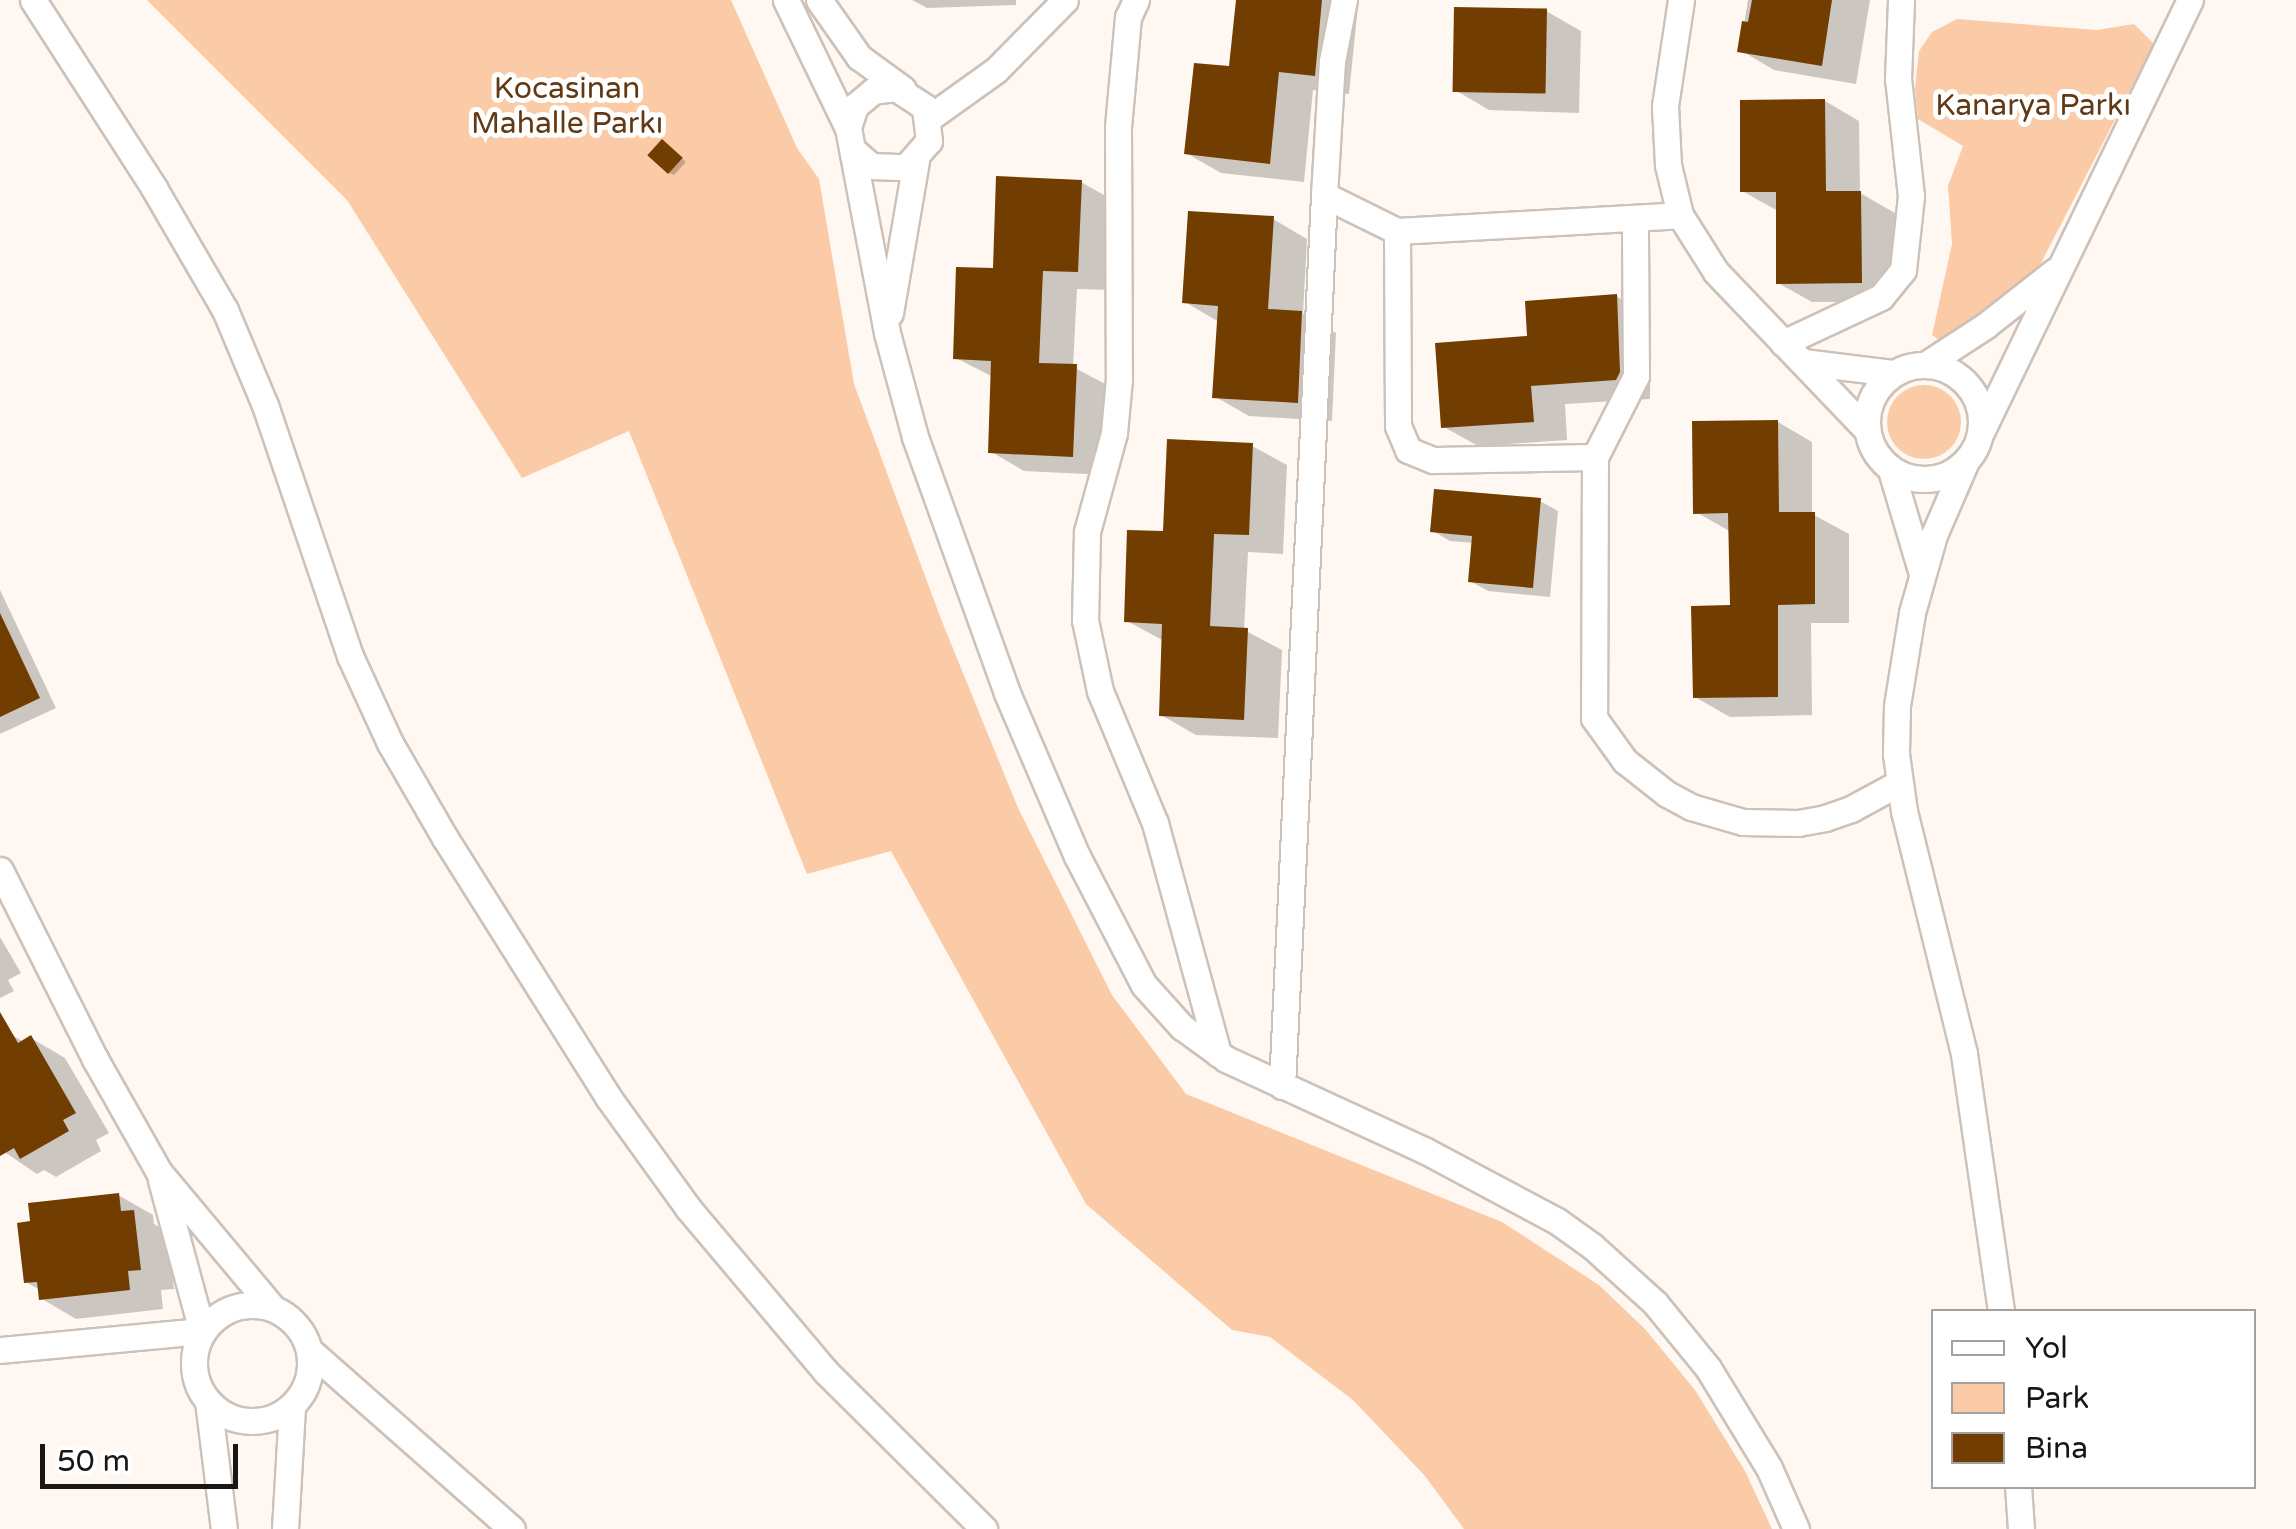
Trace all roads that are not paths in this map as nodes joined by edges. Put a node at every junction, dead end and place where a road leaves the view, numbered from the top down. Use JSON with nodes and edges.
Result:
{"nodes":[{"id":1,"x":34,"y":0,"type":"edge"},
{"id":2,"x":786,"y":0,"type":"edge"},
{"id":3,"x":819,"y":0,"type":"edge"},
{"id":4,"x":1065,"y":0,"type":"edge"},
{"id":5,"x":1136,"y":0,"type":"edge"},
{"id":6,"x":1344,"y":0,"type":"edge"},
{"id":7,"x":1682,"y":0,"type":"edge"},
{"id":8,"x":1900,"y":0,"type":"edge"},
{"id":9,"x":2190,"y":0,"type":"edge"},
{"id":10,"x":907,"y":92,"type":"junction"},
{"id":11,"x":929,"y":118,"type":"junction"},
{"id":12,"x":851,"y":139,"type":"junction"},
{"id":13,"x":916,"y":161,"type":"junction"},
{"id":14,"x":1324,"y":195,"type":"junction"},
{"id":15,"x":1680,"y":215,"type":"junction"},
{"id":16,"x":1635,"y":218,"type":"junction"},
{"id":17,"x":1397,"y":231,"type":"junction"},
{"id":18,"x":2061,"y":266,"type":"junction"},
{"id":19,"x":887,"y":333,"type":"junction"},
{"id":20,"x":1784,"y":343,"type":"junction"},
{"id":21,"x":1803,"y":362,"type":"junction"},
{"id":22,"x":1925,"y":365,"type":"junction"},
{"id":23,"x":1894,"y":374,"type":"junction"},
{"id":24,"x":1866,"y":429,"type":"junction"},
{"id":25,"x":1980,"y":432,"type":"junction"},
{"id":26,"x":1594,"y":456,"type":"junction"},
{"id":27,"x":1966,"y":461,"type":"junction"},
{"id":28,"x":1892,"y":470,"type":"junction"},
{"id":29,"x":1922,"y":574,"type":"junction"},
{"id":30,"x":1899,"y":783,"type":"junction"},
{"id":31,"x":0,"y":870,"type":"edge"},
{"id":32,"x":1218,"y":1054,"type":"junction"},
{"id":33,"x":1282,"y":1086,"type":"junction"},
{"id":34,"x":159,"y":1172,"type":"junction"},
{"id":35,"x":272,"y":1307,"type":"junction"},
{"id":36,"x":2001,"y":1309,"type":"edge"},
{"id":37,"x":202,"y":1331,"type":"junction"},
{"id":38,"x":0,"y":1350,"type":"edge"},
{"id":39,"x":310,"y":1350,"type":"junction"},
{"id":40,"x":208,"y":1402,"type":"junction"},
{"id":41,"x":292,"y":1406,"type":"junction"},
{"id":42,"x":2018,"y":1489,"type":"edge"},
{"id":43,"x":224,"y":1529,"type":"edge"},
{"id":44,"x":286,"y":1529,"type":"edge"},
{"id":45,"x":512,"y":1529,"type":"edge"},
{"id":46,"x":984,"y":1529,"type":"edge"},
{"id":47,"x":1796,"y":1529,"type":"edge"},
{"id":48,"x":2021,"y":1529,"type":"edge"}],
"edges":[{"from":1,"to":46,"type":"street"},
{"from":2,"to":12,"type":"street"},
{"from":3,"to":10,"type":"street"},
{"from":4,"to":11,"type":"street"},
{"from":5,"to":32,"type":"street"},
{"from":6,"to":14,"type":"street"},
{"from":7,"to":15,"type":"street"},
{"from":8,"to":20,"type":"street"},
{"from":9,"to":18,"type":"street"},
{"from":10,"to":11,"type":"street"},
{"from":10,"to":12,"type":"street"},
{"from":11,"to":13,"type":"street"},
{"from":12,"to":13,"type":"street"},
{"from":12,"to":19,"type":"street"},
{"from":13,"to":19,"type":"street"},
{"from":14,"to":17,"type":"street"},
{"from":14,"to":33,"type":"street"},
{"from":15,"to":16,"type":"street"},
{"from":15,"to":20,"type":"street"},
{"from":16,"to":17,"type":"street"},
{"from":16,"to":26,"type":"street"},
{"from":17,"to":26,"type":"street"},
{"from":18,"to":22,"type":"street"},
{"from":18,"to":25,"type":"street"},
{"from":19,"to":32,"type":"street"},
{"from":20,"to":21,"type":"street"},
{"from":21,"to":23,"type":"street"},
{"from":21,"to":24,"type":"street"},
{"from":22,"to":23,"type":"street"},
{"from":22,"to":25,"type":"street"},
{"from":23,"to":24,"type":"street"},
{"from":24,"to":28,"type":"street"},
{"from":25,"to":27,"type":"street"},
{"from":26,"to":30,"type":"street"},
{"from":27,"to":28,"type":"street"},
{"from":27,"to":29,"type":"street"},
{"from":28,"to":29,"type":"street"},
{"from":29,"to":30,"type":"street"},
{"from":30,"to":36,"type":"street"},
{"from":31,"to":34,"type":"street"},
{"from":32,"to":33,"type":"street"},
{"from":33,"to":47,"type":"street"},
{"from":34,"to":35,"type":"street"},
{"from":34,"to":37,"type":"street"},
{"from":35,"to":37,"type":"street"},
{"from":35,"to":39,"type":"street"},
{"from":37,"to":38,"type":"street"},
{"from":37,"to":40,"type":"street"},
{"from":39,"to":41,"type":"street"},
{"from":39,"to":45,"type":"street"},
{"from":40,"to":41,"type":"street"},
{"from":40,"to":43,"type":"street"},
{"from":41,"to":44,"type":"street"},
{"from":42,"to":48,"type":"street"}]}
